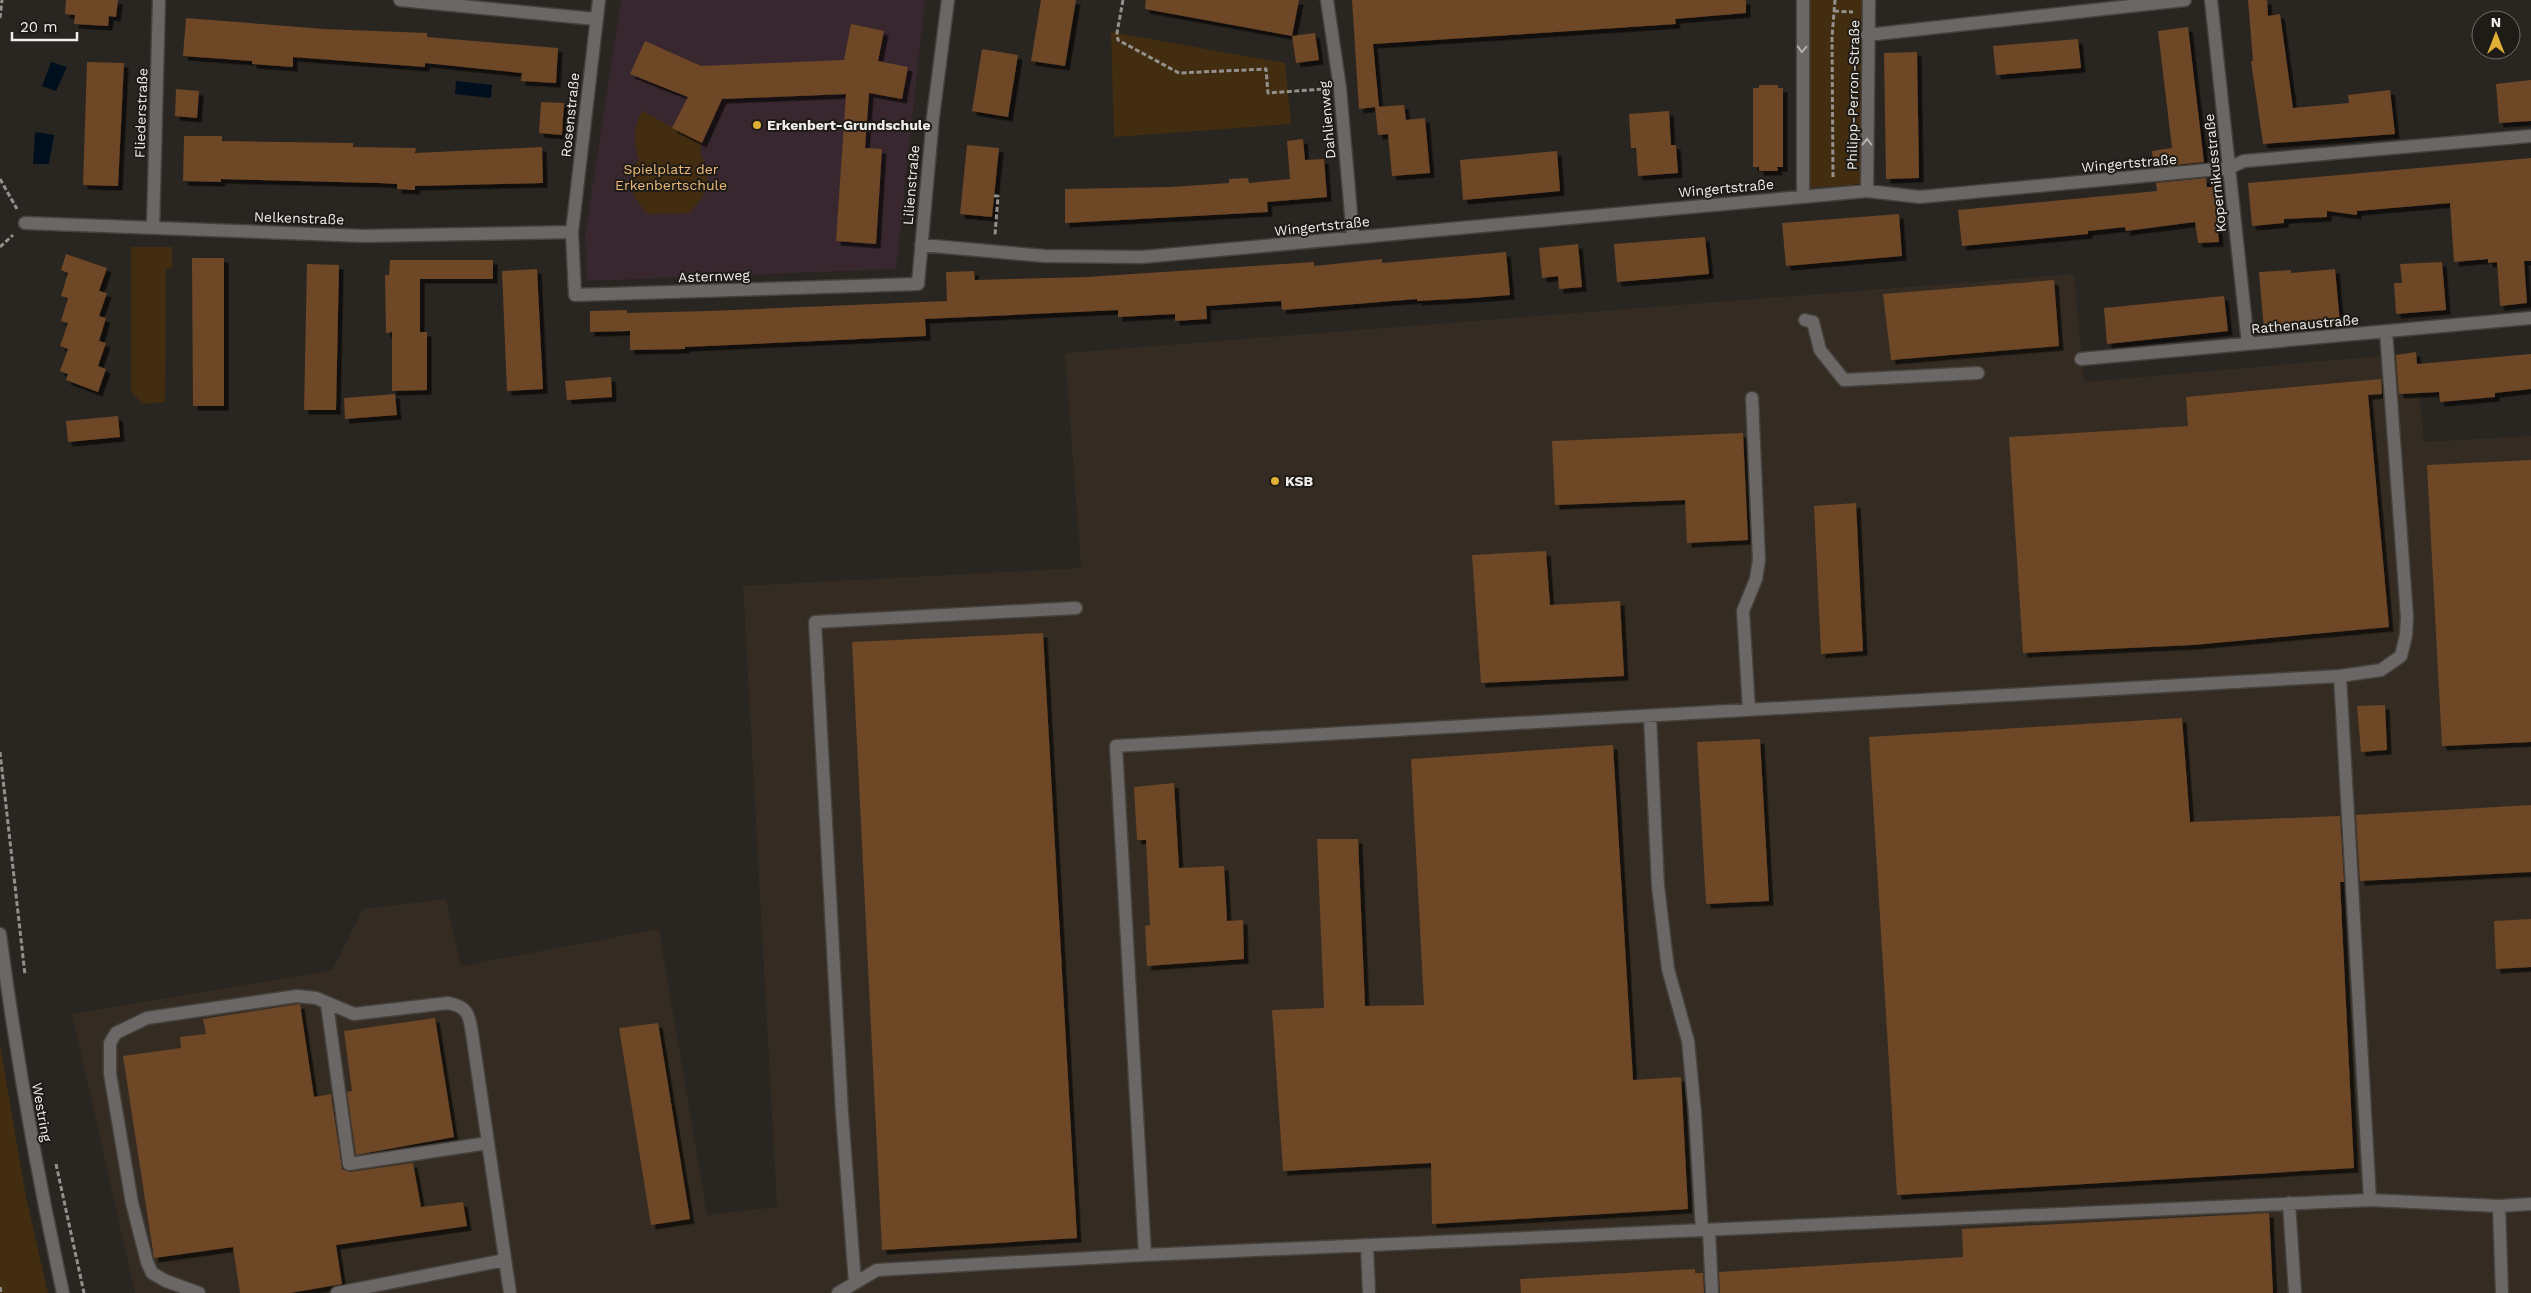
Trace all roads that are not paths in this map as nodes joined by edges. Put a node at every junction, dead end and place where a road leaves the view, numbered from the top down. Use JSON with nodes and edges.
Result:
{"nodes":[{"id":1,"x":159,"y":0,"type":"edge"},
{"id":2,"x":400,"y":0,"type":"edge"},
{"id":3,"x":599,"y":0,"type":"edge"},
{"id":4,"x":948,"y":0,"type":"edge"},
{"id":5,"x":1327,"y":0,"type":"edge"},
{"id":6,"x":1803,"y":0,"type":"edge"},
{"id":7,"x":1869,"y":0,"type":"edge"},
{"id":8,"x":2185,"y":0,"type":"edge"},
{"id":9,"x":2211,"y":0,"type":"edge"},
{"id":10,"x":595,"y":19,"type":"junction"},
{"id":11,"x":1867,"y":35,"type":"junction"},
{"id":12,"x":2531,"y":136,"type":"edge"},
{"id":13,"x":2229,"y":168,"type":"junction"},
{"id":14,"x":1867,"y":191,"type":"junction"},
{"id":15,"x":1803,"y":196,"type":"junction"},
{"id":16,"x":25,"y":223,"type":"dead end"},
{"id":17,"x":153,"y":228,"type":"junction"},
{"id":18,"x":572,"y":232,"type":"junction"},
{"id":19,"x":1353,"y":237,"type":"junction"},
{"id":20,"x":921,"y":245,"type":"junction"},
{"id":21,"x":918,"y":284,"type":"joint"},
{"id":22,"x":2531,"y":318,"type":"edge"},
{"id":23,"x":1805,"y":320,"type":"dead end"},
{"id":24,"x":2386,"y":331,"type":"junction"},
{"id":25,"x":2248,"y":344,"type":"junction"},
{"id":26,"x":2081,"y":359,"type":"dead end"},
{"id":27,"x":1978,"y":373,"type":"dead end"},
{"id":28,"x":1752,"y":398,"type":"dead end"},
{"id":29,"x":1076,"y":608,"type":"dead end"},
{"id":30,"x":2340,"y":676,"type":"junction"},
{"id":31,"x":1750,"y":710,"type":"junction"},
{"id":32,"x":1650,"y":716,"type":"junction"},
{"id":33,"x":0,"y":934,"type":"edge"},
{"id":34,"x":327,"y":1004,"type":"junction"},
{"id":35,"x":488,"y":1143,"type":"junction"},
{"id":36,"x":2370,"y":1200,"type":"junction"},
{"id":37,"x":2289,"y":1204,"type":"junction"},
{"id":38,"x":2531,"y":1204,"type":"edge"},
{"id":39,"x":2499,"y":1206,"type":"junction"},
{"id":40,"x":1705,"y":1230,"type":"junction"},
{"id":41,"x":1367,"y":1245,"type":"junction"},
{"id":42,"x":1145,"y":1255,"type":"junction"},
{"id":43,"x":505,"y":1260,"type":"junction"},
{"id":44,"x":855,"y":1283,"type":"junction"},
{"id":45,"x":63,"y":1293,"type":"edge"},
{"id":46,"x":199,"y":1293,"type":"edge"},
{"id":47,"x":337,"y":1293,"type":"edge"},
{"id":48,"x":510,"y":1293,"type":"edge"},
{"id":49,"x":838,"y":1293,"type":"edge"},
{"id":50,"x":1369,"y":1293,"type":"edge"},
{"id":51,"x":1712,"y":1293,"type":"edge"},
{"id":52,"x":2295,"y":1293,"type":"edge"},
{"id":53,"x":2502,"y":1293,"type":"edge"}],
"edges":[{"from":1,"to":17,"type":"street","name":"Fliederstraße"},
{"from":2,"to":10,"type":"street"},
{"from":3,"to":10,"type":"street","name":"Rosenstraße"},
{"from":4,"to":20,"type":"street","name":"Lilienstraße"},
{"from":5,"to":19,"type":"street","name":"Dahlienweg"},
{"from":6,"to":15,"type":"street","one_way":true},
{"from":7,"to":11,"type":"street","name":"Philipp-Perron-Straße"},
{"from":8,"to":11,"type":"street"},
{"from":9,"to":13,"type":"street","name":"Kopernikusstraße"},
{"from":10,"to":18,"type":"street","name":"Rosenstraße"},
{"from":14,"to":11,"type":"street","name":"Philipp-Perron-Straße","one_way":true},
{"from":12,"to":13,"type":"street","name":"Wingertstraße"},
{"from":13,"to":14,"type":"street","name":"Wingertstraße"},
{"from":13,"to":25,"type":"street","name":"Kopernikusstraße"},
{"from":14,"to":15,"type":"street","name":"Wingertstraße"},
{"from":15,"to":19,"type":"street","name":"Wingertstraße"},
{"from":16,"to":17,"type":"street","name":"Nelkenstraße"},
{"from":17,"to":18,"type":"street","name":"Nelkenstraße"},
{"from":18,"to":21,"type":"street","name":"Asternweg"},
{"from":19,"to":20,"type":"street","name":"Wingertstraße"},
{"from":20,"to":21,"type":"street","name":"Lilienstraße"},
{"from":22,"to":24,"type":"street","name":"Rathenaustraße"},
{"from":23,"to":27,"type":"street"},
{"from":24,"to":25,"type":"street","name":"Rathenaustraße"},
{"from":24,"to":30,"type":"street"},
{"from":25,"to":26,"type":"street","name":"Rathenaustraße"},
{"from":28,"to":31,"type":"street"},
{"from":29,"to":44,"type":"street"},
{"from":30,"to":31,"type":"street"},
{"from":30,"to":36,"type":"street"},
{"from":31,"to":32,"type":"street"},
{"from":32,"to":40,"type":"street"},
{"from":32,"to":42,"type":"street"},
{"from":33,"to":45,"type":"street","name":"Westring"},
{"from":34,"to":35,"type":"street"},
{"from":34,"to":35,"type":"street"},
{"from":34,"to":46,"type":"street"},
{"from":35,"to":43,"type":"street"},
{"from":36,"to":37,"type":"street"},
{"from":36,"to":39,"type":"street"},
{"from":37,"to":40,"type":"street"},
{"from":37,"to":52,"type":"street"},
{"from":38,"to":39,"type":"street"},
{"from":39,"to":53,"type":"street"},
{"from":40,"to":41,"type":"street"},
{"from":40,"to":51,"type":"street"},
{"from":41,"to":42,"type":"street"},
{"from":41,"to":50,"type":"street"},
{"from":42,"to":44,"type":"street"},
{"from":43,"to":47,"type":"street"},
{"from":43,"to":48,"type":"street"},
{"from":44,"to":49,"type":"street"}]}
